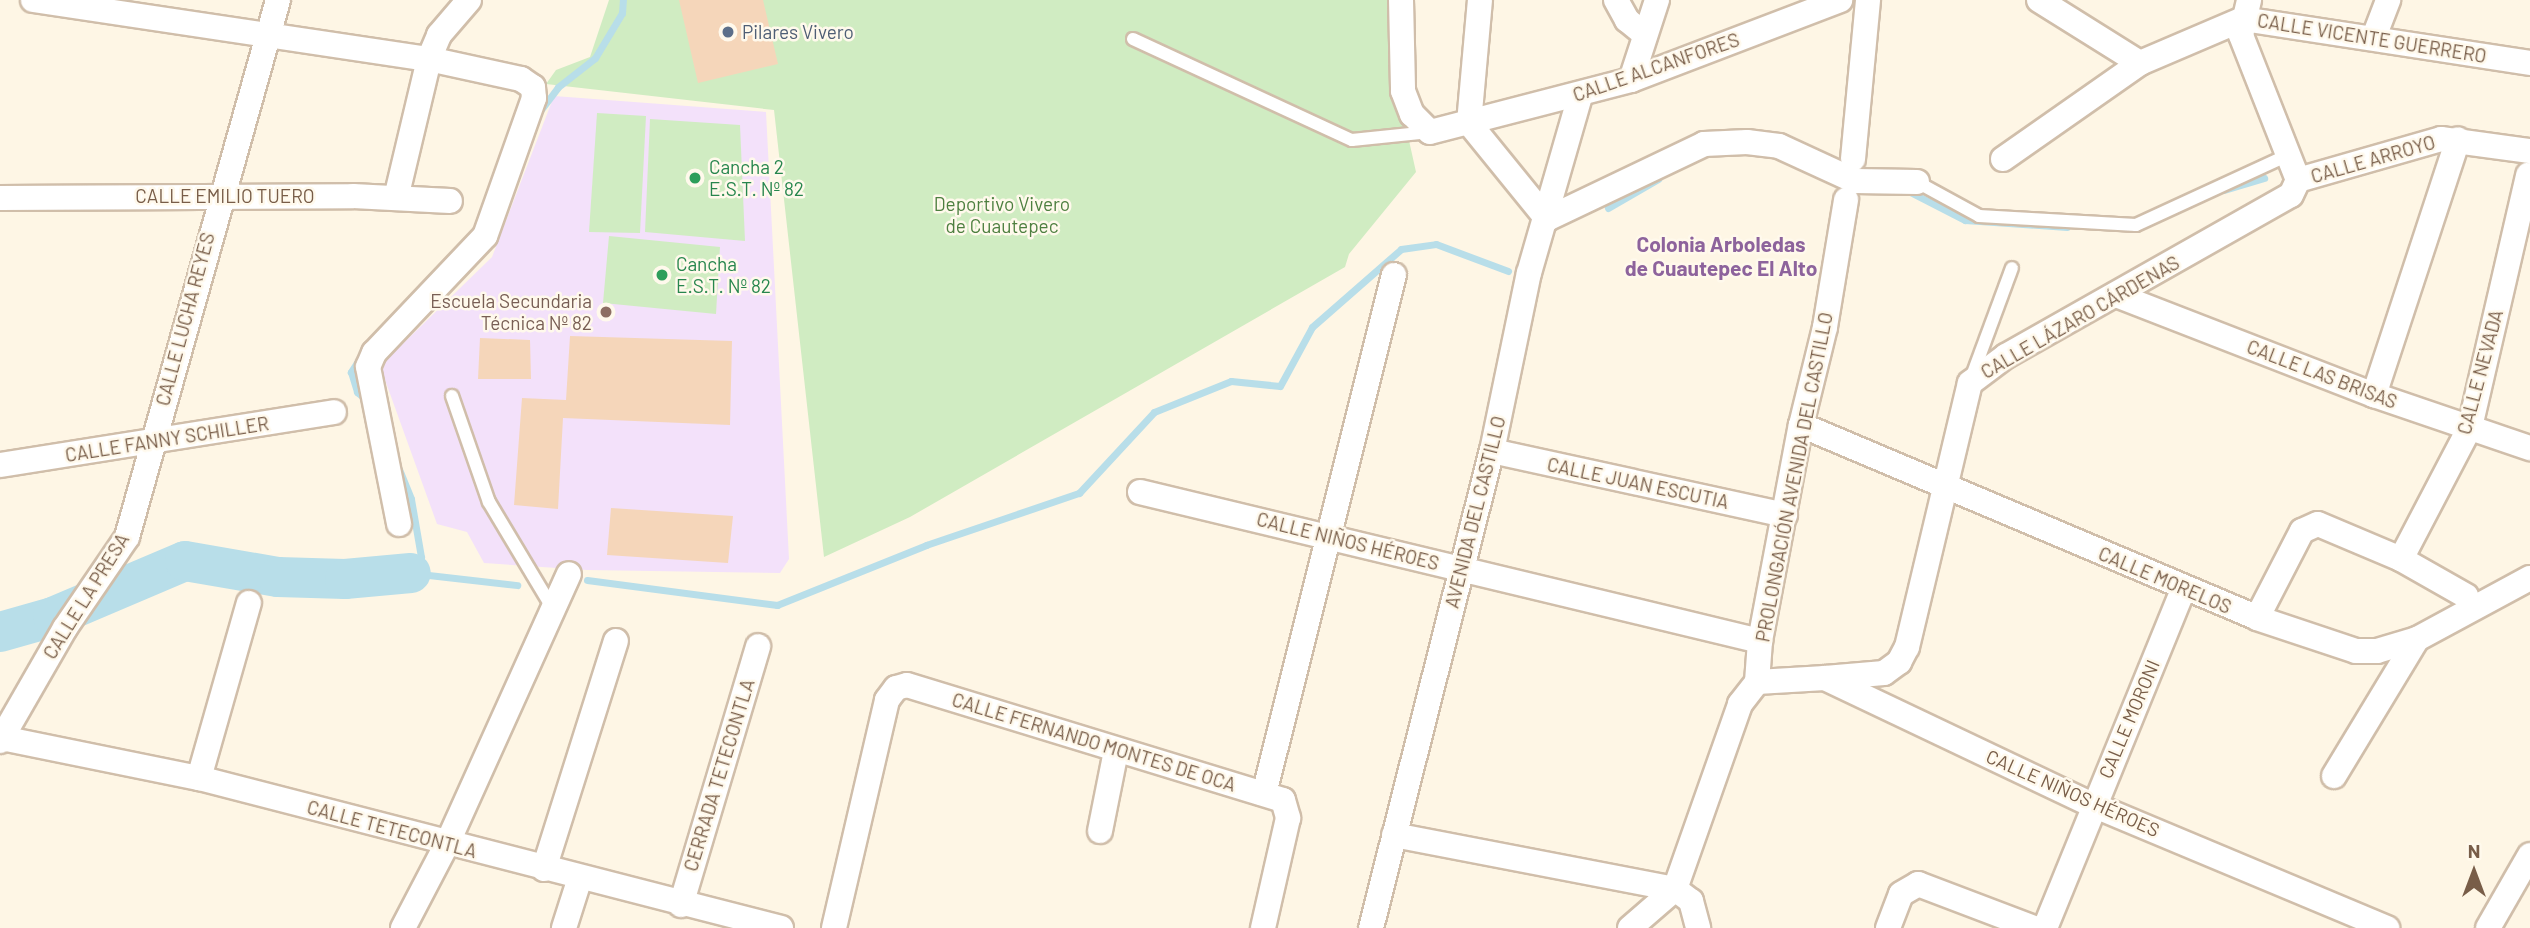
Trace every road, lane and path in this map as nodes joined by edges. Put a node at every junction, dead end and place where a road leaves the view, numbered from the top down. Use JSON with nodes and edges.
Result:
{"nodes":[{"id":1,"x":33,"y":0,"type":"edge"},
{"id":2,"x":278,"y":0,"type":"edge"},
{"id":3,"x":469,"y":0,"type":"edge"},
{"id":4,"x":1401,"y":0,"type":"edge"},
{"id":5,"x":1480,"y":0,"type":"edge"},
{"id":6,"x":1616,"y":0,"type":"edge"},
{"id":7,"x":1657,"y":0,"type":"edge"},
{"id":8,"x":1840,"y":0,"type":"edge"},
{"id":9,"x":1868,"y":0,"type":"edge"},
{"id":10,"x":2039,"y":0,"type":"edge"},
{"id":11,"x":2388,"y":0,"type":"edge"},
{"id":12,"x":2246,"y":9,"type":"edge"},
{"id":13,"x":269,"y":33,"type":"junction"},
{"id":14,"x":1643,"y":33,"type":"junction"},
{"id":15,"x":2374,"y":37,"type":"junction"},
{"id":16,"x":1133,"y":39,"type":"dead end"},
{"id":17,"x":429,"y":59,"type":"junction"},
{"id":18,"x":2140,"y":63,"type":"junction"},
{"id":19,"x":2530,"y":63,"type":"edge"},
{"id":20,"x":1631,"y":80,"type":"junction"},
{"id":21,"x":1580,"y":96,"type":"junction"},
{"id":22,"x":1469,"y":123,"type":"junction"},
{"id":23,"x":1430,"y":132,"type":"junction"},
{"id":24,"x":2458,"y":139,"type":"junction"},
{"id":25,"x":2286,"y":156,"type":"junction"},
{"id":26,"x":1853,"y":159,"type":"dead end"},
{"id":27,"x":2003,"y":159,"type":"dead end"},
{"id":28,"x":2529,"y":163,"type":"edge"},
{"id":29,"x":2298,"y":180,"type":"junction"},
{"id":30,"x":1916,"y":182,"type":"joint"},
{"id":31,"x":219,"y":195,"type":"junction"},
{"id":32,"x":0,"y":198,"type":"edge"},
{"id":33,"x":396,"y":198,"type":"junction"},
{"id":34,"x":1846,"y":200,"type":"dead end"},
{"id":35,"x":450,"y":201,"type":"dead end"},
{"id":36,"x":1547,"y":219,"type":"junction"},
{"id":37,"x":2012,"y":268,"type":"dead end"},
{"id":38,"x":1394,"y":275,"type":"dead end"},
{"id":39,"x":2116,"y":295,"type":"junction"},
{"id":40,"x":1970,"y":383,"type":"junction"},
{"id":41,"x":2374,"y":395,"type":"junction"},
{"id":42,"x":452,"y":396,"type":"dead end"},
{"id":43,"x":334,"y":412,"type":"dead end"},
{"id":44,"x":1801,"y":425,"type":"junction"},
{"id":45,"x":2470,"y":427,"type":"junction"},
{"id":46,"x":152,"y":443,"type":"junction"},
{"id":47,"x":2530,"y":448,"type":"edge"},
{"id":48,"x":1492,"y":451,"type":"junction"},
{"id":49,"x":0,"y":465,"type":"edge"},
{"id":50,"x":1943,"y":485,"type":"junction"},
{"id":51,"x":1140,"y":492,"type":"dead end"},
{"id":52,"x":1785,"y":514,"type":"junction"},
{"id":53,"x":398,"y":524,"type":"dead end"},
{"id":54,"x":1329,"y":535,"type":"junction"},
{"id":55,"x":2401,"y":559,"type":"junction"},
{"id":56,"x":1462,"y":569,"type":"junction"},
{"id":57,"x":569,"y":574,"type":"dead end"},
{"id":58,"x":2530,"y":578,"type":"edge"},
{"id":59,"x":2184,"y":588,"type":"junction"},
{"id":60,"x":2466,"y":596,"type":"dead end"},
{"id":61,"x":249,"y":603,"type":"dead end"},
{"id":62,"x":553,"y":610,"type":"junction"},
{"id":63,"x":2257,"y":618,"type":"junction"},
{"id":64,"x":2417,"y":639,"type":"junction"},
{"id":65,"x":615,"y":641,"type":"dead end"},
{"id":66,"x":1759,"y":641,"type":"junction"},
{"id":67,"x":758,"y":646,"type":"dead end"},
{"id":68,"x":1825,"y":678,"type":"junction"},
{"id":69,"x":1757,"y":682,"type":"junction"},
{"id":70,"x":1,"y":739,"type":"edge"},
{"id":71,"x":1116,"y":751,"type":"junction"},
{"id":72,"x":2334,"y":776,"type":"dead end"},
{"id":73,"x":199,"y":778,"type":"junction"},
{"id":74,"x":1264,"y":794,"type":"junction"},
{"id":75,"x":2093,"y":805,"type":"junction"},
{"id":76,"x":1100,"y":831,"type":"dead end"},
{"id":77,"x":1394,"y":835,"type":"junction"},
{"id":78,"x":447,"y":844,"type":"junction"},
{"id":79,"x":2530,"y":855,"type":"edge"},
{"id":80,"x":544,"y":869,"type":"junction"},
{"id":81,"x":580,"y":878,"type":"junction"},
{"id":82,"x":1675,"y":889,"type":"junction"},
{"id":83,"x":681,"y":905,"type":"junction"},
{"id":84,"x":403,"y":928,"type":"edge"},
{"id":85,"x":564,"y":928,"type":"edge"},
{"id":86,"x":781,"y":928,"type":"edge"},
{"id":87,"x":834,"y":928,"type":"edge"},
{"id":88,"x":1263,"y":928,"type":"edge"},
{"id":89,"x":1371,"y":928,"type":"edge"},
{"id":90,"x":1630,"y":928,"type":"edge"},
{"id":91,"x":1698,"y":928,"type":"edge"},
{"id":92,"x":1888,"y":928,"type":"edge"},
{"id":93,"x":2034,"y":928,"type":"edge"},
{"id":94,"x":2045,"y":928,"type":"edge"},
{"id":95,"x":2387,"y":928,"type":"edge"},
{"id":96,"x":2488,"y":928,"type":"edge"}],
"edges":[{"from":1,"to":13,"type":"street"},
{"from":2,"to":13,"type":"street","name":"CALLE LUCHA REYES"},
{"from":3,"to":17,"type":"street"},
{"from":4,"to":23,"type":"street"},
{"from":5,"to":22,"type":"street"},
{"from":6,"to":14,"type":"street"},
{"from":7,"to":14,"type":"street"},
{"from":8,"to":20,"type":"street","name":"CALLE ALCANFORES"},
{"from":9,"to":26,"type":"street"},
{"from":10,"to":18,"type":"street"},
{"from":11,"to":15,"type":"street"},
{"from":12,"to":15,"type":"street","name":"CALLE VICENTE GUERRERO"},
{"from":12,"to":18,"type":"street","name":"CALLE VICENTE GUERRERO"},
{"from":12,"to":25,"type":"street"},
{"from":13,"to":17,"type":"street"},
{"from":13,"to":31,"type":"street","name":"CALLE LUCHA REYES"},
{"from":14,"to":20,"type":"street"},
{"from":15,"to":19,"type":"street","name":"CALLE VICENTE GUERRERO"},
{"from":16,"to":23,"type":"lane"},
{"from":17,"to":33,"type":"street"},
{"from":17,"to":53,"type":"street"},
{"from":18,"to":27,"type":"street","name":"CALLE VICENTE GUERRERO"},
{"from":20,"to":21,"type":"street","name":"CALLE ALCANFORES"},
{"from":21,"to":22,"type":"street","name":"CALLE ALCANFORES"},
{"from":21,"to":36,"type":"street","name":"AVENIDA DEL CASTILLO"},
{"from":22,"to":23,"type":"street","name":"CALLE ALCANFORES"},
{"from":22,"to":36,"type":"street"},
{"from":24,"to":28,"type":"street","name":"CALLE ARROYO"},
{"from":24,"to":29,"type":"street","name":"CALLE ARROYO"},
{"from":24,"to":41,"type":"street"},
{"from":25,"to":29,"type":"street"},
{"from":25,"to":30,"type":"lane"},
{"from":28,"to":45,"type":"street","name":"CALLE NEVADA"},
{"from":29,"to":39,"type":"street","name":"CALLE LÁZARO CÁRDENAS"},
{"from":30,"to":36,"type":"street"},
{"from":31,"to":32,"type":"street","name":"CALLE EMILIO TUERO"},
{"from":31,"to":33,"type":"street","name":"CALLE EMILIO TUERO"},
{"from":31,"to":46,"type":"street","name":"CALLE LUCHA REYES"},
{"from":33,"to":35,"type":"street","name":"CALLE EMILIO TUERO"},
{"from":34,"to":44,"type":"street","name":"PROLONGACIÓN AVENIDA DEL CASTILLO"},
{"from":36,"to":48,"type":"street","name":"AVENIDA DEL CASTILLO"},
{"from":37,"to":40,"type":"lane"},
{"from":38,"to":54,"type":"street"},
{"from":39,"to":40,"type":"street","name":"CALLE LÁZARO CÁRDENAS"},
{"from":39,"to":41,"type":"street","name":"CALLE LAS BRISAS"},
{"from":40,"to":50,"type":"street","name":"CALLE LÁZARO CÁRDENAS"},
{"from":41,"to":45,"type":"street","name":"CALLE LAS BRISAS"},
{"from":42,"to":62,"type":"lane"},
{"from":43,"to":46,"type":"street","name":"CALLE FANNY SCHILLER"},
{"from":44,"to":50,"type":"street","name":"CALLE MORELOS"},
{"from":44,"to":52,"type":"street","name":"PROLONGACIÓN AVENIDA DEL CASTILLO"},
{"from":45,"to":47,"type":"street","name":"CALLE LAS BRISAS"},
{"from":45,"to":55,"type":"street","name":"CALLE NEVADA"},
{"from":46,"to":49,"type":"street","name":"CALLE FANNY SCHILLER"},
{"from":46,"to":70,"type":"street","name":"CALLE LA PRESA"},
{"from":48,"to":52,"type":"street","name":"CALLE JUAN ESCUTIA"},
{"from":48,"to":56,"type":"street","name":"AVENIDA DEL CASTILLO"},
{"from":50,"to":59,"type":"street","name":"CALLE MORELOS"},
{"from":50,"to":68,"type":"street","name":"CALLE LÁZARO CÁRDENAS"},
{"from":51,"to":54,"type":"street","name":"CALLE NIÑOS HÉROES"},
{"from":52,"to":66,"type":"street","name":"PROLONGACIÓN AVENIDA DEL CASTILLO"},
{"from":54,"to":56,"type":"street","name":"CALLE NIÑOS HÉROES"},
{"from":54,"to":74,"type":"street"},
{"from":55,"to":60,"type":"street"},
{"from":55,"to":63,"type":"street"},
{"from":56,"to":66,"type":"street","name":"CALLE NIÑOS HÉROES"},
{"from":56,"to":77,"type":"street","name":"AVENIDA DEL CASTILLO"},
{"from":57,"to":62,"type":"street"},
{"from":58,"to":64,"type":"street","name":"CALLE MORELOS"},
{"from":59,"to":63,"type":"street","name":"CALLE MORELOS"},
{"from":59,"to":75,"type":"street","name":"CALLE MORONI"},
{"from":61,"to":73,"type":"street"},
{"from":62,"to":78,"type":"street"},
{"from":63,"to":64,"type":"street","name":"CALLE MORELOS"},
{"from":64,"to":72,"type":"street"},
{"from":65,"to":80,"type":"street"},
{"from":66,"to":69,"type":"street","name":"PROLONGACIÓN AVENIDA DEL CASTILLO"},
{"from":67,"to":83,"type":"street","name":"CERRADA TETECONTLA"},
{"from":68,"to":69,"type":"street","name":"CALLE NIÑOS HÉROES"},
{"from":68,"to":75,"type":"street","name":"CALLE NIÑOS HÉROES"},
{"from":69,"to":82,"type":"street"},
{"from":70,"to":73,"type":"street","name":"CALLE TETECONTLA"},
{"from":71,"to":74,"type":"street","name":"CALLE FERNANDO MONTES DE OCA"},
{"from":71,"to":76,"type":"street"},
{"from":71,"to":87,"type":"street","name":"CALLE FERNANDO MONTES DE OCA"},
{"from":73,"to":78,"type":"street","name":"CALLE TETECONTLA"},
{"from":74,"to":88,"type":"street","name":"CALLE FERNANDO MONTES DE OCA"},
{"from":75,"to":94,"type":"street","name":"CALLE MORONI"},
{"from":75,"to":95,"type":"street","name":"CALLE NIÑOS HÉROES"},
{"from":77,"to":82,"type":"street"},
{"from":77,"to":89,"type":"street","name":"AVENIDA DEL CASTILLO"},
{"from":78,"to":80,"type":"street","name":"CALLE TETECONTLA"},
{"from":78,"to":84,"type":"street"},
{"from":79,"to":96,"type":"street"},
{"from":80,"to":81,"type":"street","name":"CALLE TETECONTLA"},
{"from":81,"to":83,"type":"street","name":"CALLE TETECONTLA"},
{"from":81,"to":85,"type":"street"},
{"from":82,"to":90,"type":"street"},
{"from":82,"to":91,"type":"street"},
{"from":83,"to":86,"type":"street","name":"CALLE TETECONTLA"},
{"from":92,"to":93,"type":"street"}]}
